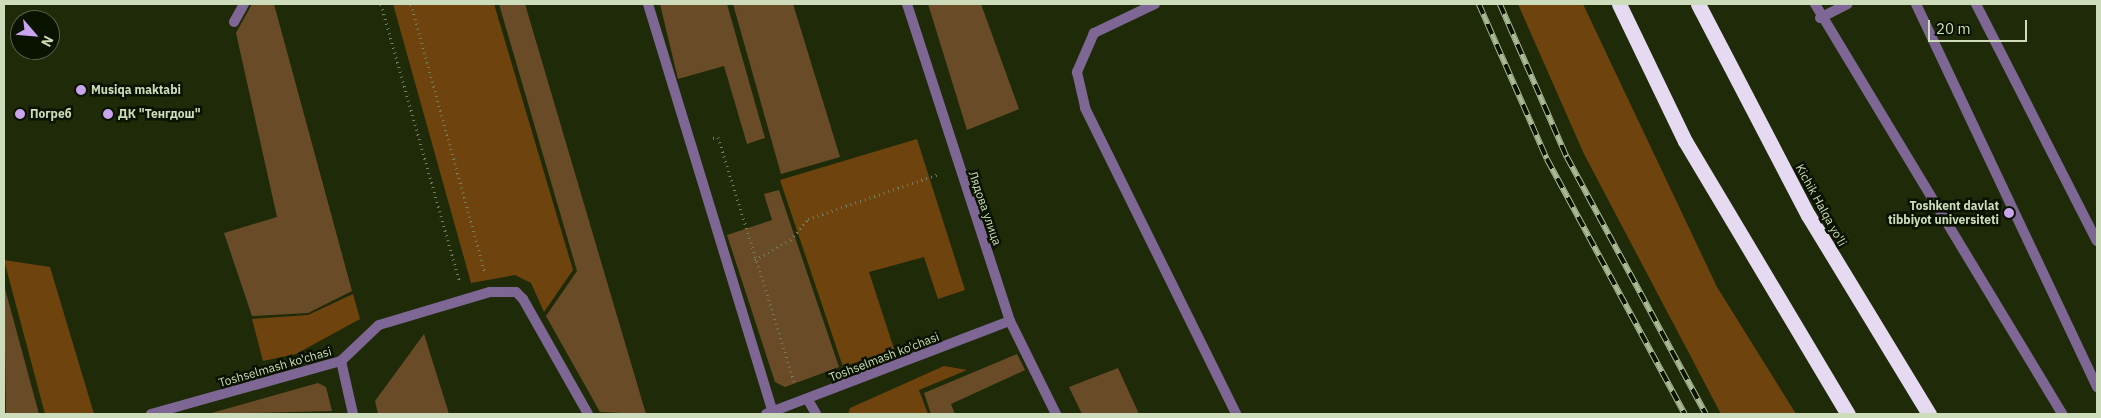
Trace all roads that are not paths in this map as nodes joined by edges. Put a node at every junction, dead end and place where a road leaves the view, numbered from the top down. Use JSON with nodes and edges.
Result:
{"nodes":[{"id":1,"x":244,"y":4,"type":"edge"},
{"id":2,"x":648,"y":4,"type":"edge"},
{"id":3,"x":907,"y":4,"type":"edge"},
{"id":4,"x":1155,"y":4,"type":"edge"},
{"id":5,"x":1619,"y":4,"type":"edge"},
{"id":6,"x":1698,"y":4,"type":"edge"},
{"id":7,"x":1816,"y":4,"type":"edge"},
{"id":8,"x":1848,"y":4,"type":"edge"},
{"id":9,"x":1916,"y":4,"type":"edge"},
{"id":10,"x":1976,"y":4,"type":"edge"},
{"id":11,"x":1820,"y":18,"type":"junction"},
{"id":12,"x":234,"y":22,"type":"dead end"},
{"id":13,"x":2097,"y":241,"type":"edge"},
{"id":14,"x":1010,"y":321,"type":"junction"},
{"id":15,"x":341,"y":361,"type":"junction"},
{"id":16,"x":2097,"y":387,"type":"edge"},
{"id":17,"x":804,"y":401,"type":"junction"},
{"id":18,"x":770,"y":413,"type":"edge"},
{"id":19,"x":151,"y":414,"type":"edge"},
{"id":20,"x":353,"y":414,"type":"edge"},
{"id":21,"x":588,"y":414,"type":"edge"},
{"id":22,"x":816,"y":414,"type":"edge"},
{"id":23,"x":1056,"y":414,"type":"edge"},
{"id":24,"x":1236,"y":414,"type":"edge"},
{"id":25,"x":1848,"y":414,"type":"edge"},
{"id":26,"x":1929,"y":414,"type":"edge"},
{"id":27,"x":2062,"y":414,"type":"edge"}],
"edges":[{"from":1,"to":12,"type":"street"},
{"from":2,"to":18,"type":"street"},
{"from":3,"to":14,"type":"street","name":"Лядова улица"},
{"from":4,"to":24,"type":"street"},
{"from":5,"to":25,"type":"highway"},
{"from":6,"to":26,"type":"highway","name":"Kichik Halqa yo'li"},
{"from":7,"to":11,"type":"street"},
{"from":8,"to":11,"type":"street"},
{"from":9,"to":16,"type":"street"},
{"from":10,"to":13,"type":"street"},
{"from":11,"to":27,"type":"street"},
{"from":14,"to":17,"type":"street","name":"Toshselmash ko'chasi"},
{"from":14,"to":23,"type":"street","name":"Лядова улица"},
{"from":15,"to":19,"type":"street","name":"Toshselmash ko'chasi"},
{"from":15,"to":20,"type":"street"},
{"from":15,"to":21,"type":"street","name":"Toshselmash ko'chasi"},
{"from":17,"to":18,"type":"street","name":"Toshselmash ko'chasi"},
{"from":17,"to":22,"type":"street"}]}
